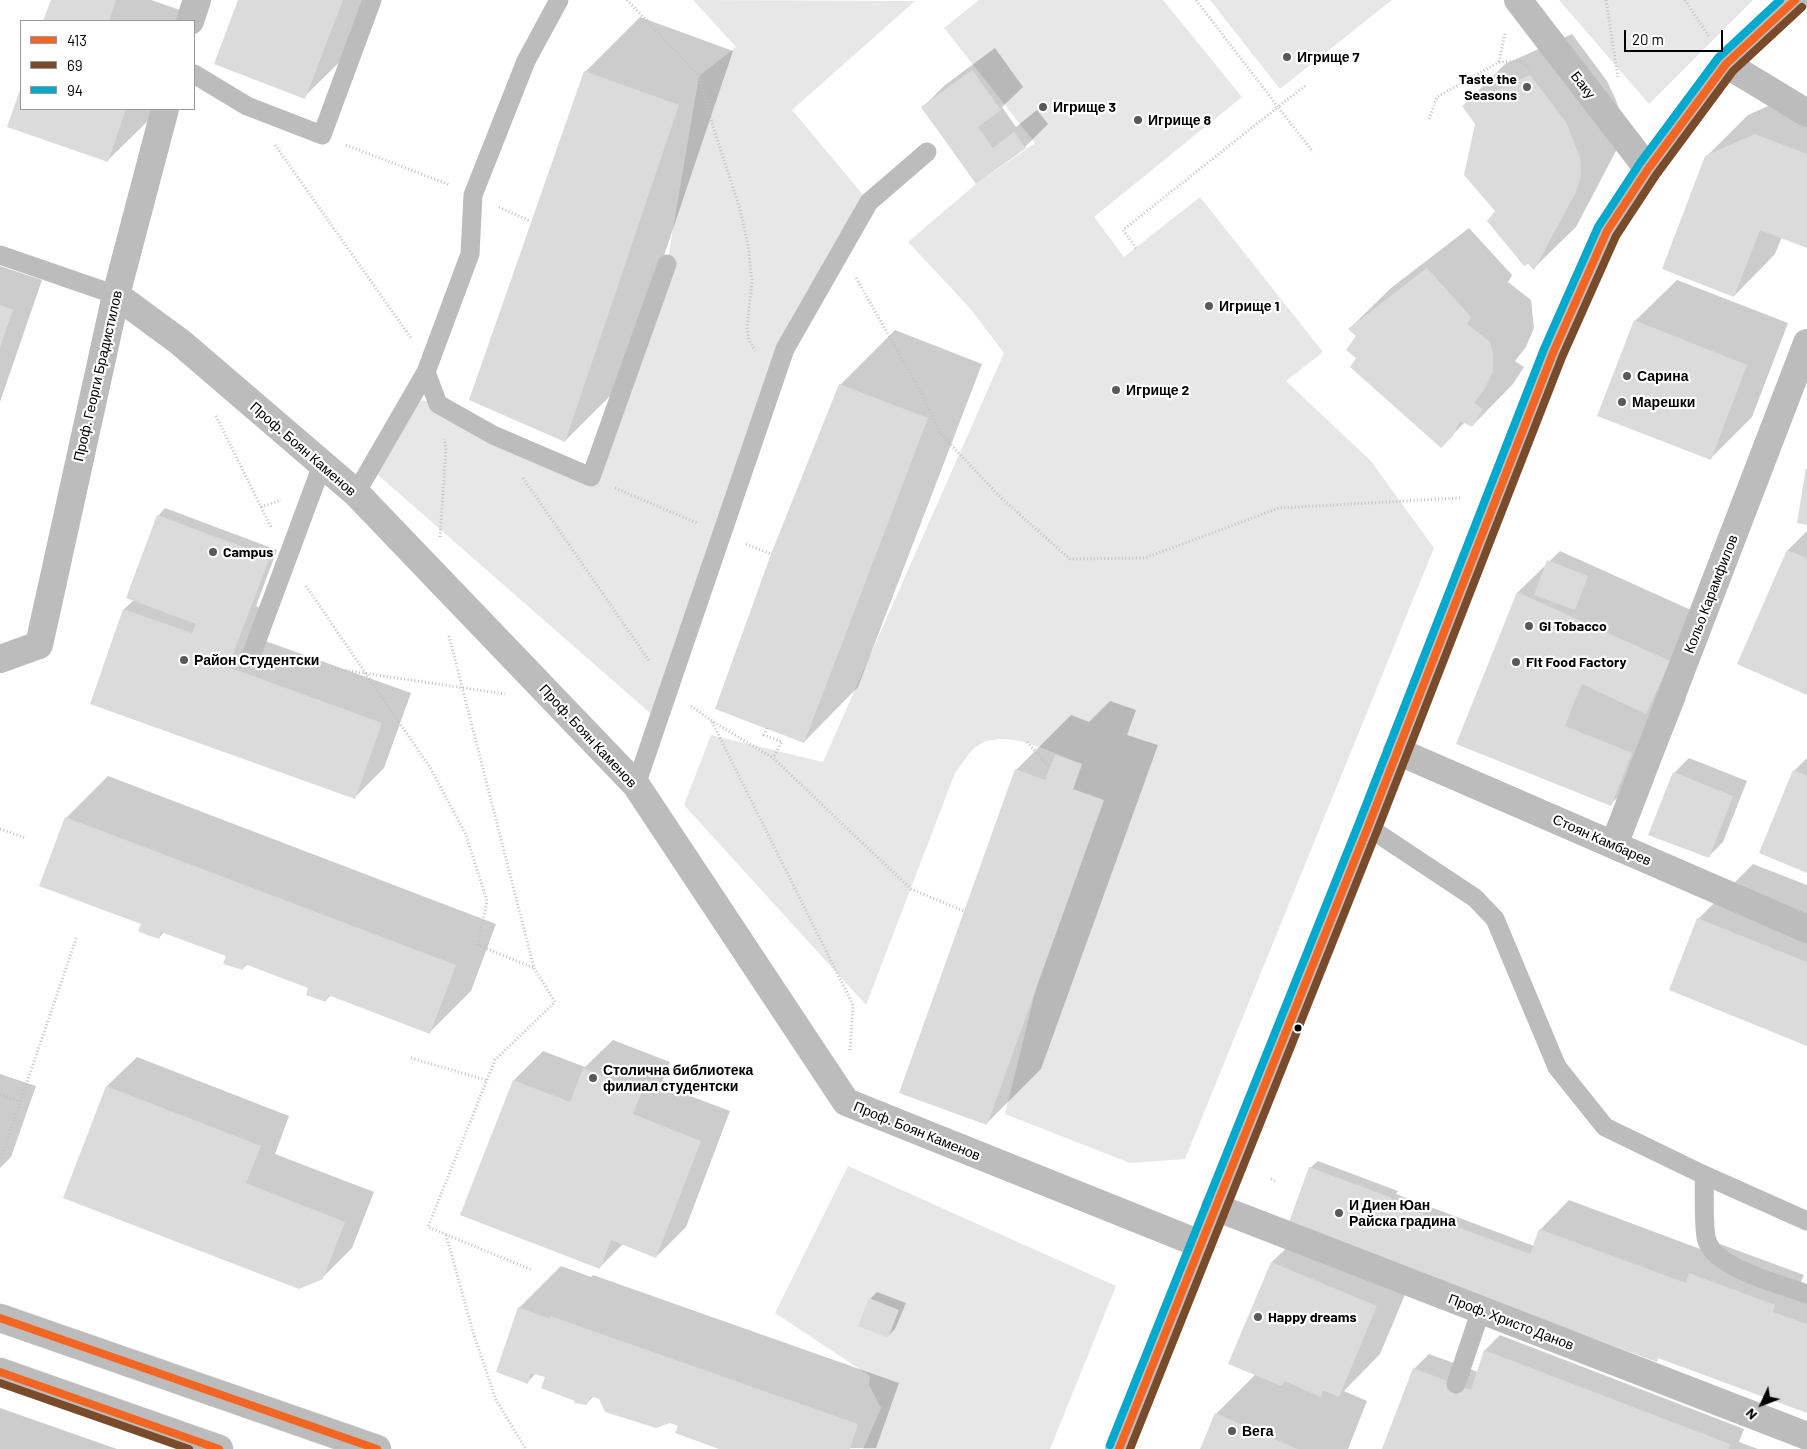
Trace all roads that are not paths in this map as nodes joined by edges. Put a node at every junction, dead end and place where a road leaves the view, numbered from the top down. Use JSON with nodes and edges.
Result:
{"nodes":[{"id":1,"x":197,"y":0,"type":"edge"},
{"id":2,"x":372,"y":0,"type":"edge"},
{"id":3,"x":559,"y":0,"type":"edge"},
{"id":4,"x":1795,"y":0,"type":"edge"},
{"id":5,"x":1523,"y":7,"type":"edge"},
{"id":6,"x":190,"y":20,"type":"edge"},
{"id":7,"x":1726,"y":64,"type":"junction"},
{"id":8,"x":195,"y":75,"type":"edge"},
{"id":9,"x":165,"y":110,"type":"edge"},
{"id":10,"x":1807,"y":113,"type":"edge"},
{"id":11,"x":927,"y":152,"type":"dead end"},
{"id":12,"x":1648,"y":169,"type":"junction"},
{"id":13,"x":0,"y":255,"type":"edge"},
{"id":14,"x":667,"y":264,"type":"dead end"},
{"id":15,"x":116,"y":296,"type":"junction"},
{"id":16,"x":1807,"y":343,"type":"edge"},
{"id":17,"x":426,"y":372,"type":"junction"},
{"id":18,"x":322,"y":465,"type":"junction"},
{"id":19,"x":356,"y":493,"type":"junction"},
{"id":20,"x":251,"y":656,"type":"road end"},
{"id":21,"x":0,"y":659,"type":"edge"},
{"id":22,"x":1397,"y":751,"type":"junction"},
{"id":23,"x":636,"y":784,"type":"junction"},
{"id":24,"x":1368,"y":826,"type":"junction"},
{"id":25,"x":1614,"y":845,"type":"junction"},
{"id":26,"x":1807,"y":929,"type":"edge"},
{"id":27,"x":1704,"y":1175,"type":"junction"},
{"id":28,"x":1214,"y":1207,"type":"junction"},
{"id":29,"x":1807,"y":1221,"type":"edge"},
{"id":30,"x":1200,"y":1244,"type":"junction"},
{"id":31,"x":1807,"y":1294,"type":"edge"},
{"id":32,"x":1481,"y":1310,"type":"junction"},
{"id":33,"x":0,"y":1318,"type":"edge"},
{"id":34,"x":0,"y":1372,"type":"edge"},
{"id":35,"x":1456,"y":1384,"type":"dead end"},
{"id":36,"x":1807,"y":1436,"type":"edge"},
{"id":37,"x":219,"y":1449,"type":"edge"},
{"id":38,"x":377,"y":1449,"type":"edge"},
{"id":39,"x":1119,"y":1449,"type":"edge"}],
"edges":[{"from":1,"to":6,"type":"street"},
{"from":2,"to":8,"type":"lane"},
{"from":3,"to":17,"type":"lane"},
{"from":4,"to":7,"type":"street"},
{"from":5,"to":12,"type":"street","name":"Баку"},
{"from":7,"to":10,"type":"street"},
{"from":7,"to":12,"type":"street"},
{"from":9,"to":15,"type":"street","name":"Проф. Георги Брадистилов"},
{"from":11,"to":23,"type":"lane"},
{"from":12,"to":22,"type":"street"},
{"from":13,"to":15,"type":"lane","name":"Проф. Боян Каменов"},
{"from":14,"to":17,"type":"lane"},
{"from":15,"to":18,"type":"street","name":"Проф. Боян Каменов"},
{"from":15,"to":21,"type":"street","name":"Проф. Георги Брадистилов"},
{"from":16,"to":25,"type":"street","name":"Кольо Карамфилов"},
{"from":17,"to":19,"type":"lane"},
{"from":18,"to":19,"type":"street","name":"Проф. Боян Каменов"},
{"from":18,"to":20,"type":"lane"},
{"from":19,"to":23,"type":"street","name":"Проф. Боян Каменов"},
{"from":22,"to":24,"type":"street"},
{"from":22,"to":25,"type":"street","name":"Стоян Камбарев"},
{"from":23,"to":30,"type":"street","name":"Проф. Боян Каменов"},
{"from":24,"to":27,"type":"lane"},
{"from":24,"to":28,"type":"street"},
{"from":25,"to":26,"type":"street","name":"Стоян Камбарев"},
{"from":27,"to":29,"type":"lane"},
{"from":27,"to":31,"type":"lane"},
{"from":28,"to":30,"type":"street"},
{"from":28,"to":32,"type":"street","name":"Проф. Христо Данов"},
{"from":30,"to":39,"type":"street"},
{"from":32,"to":35,"type":"lane"},
{"from":32,"to":36,"type":"street","name":"Проф. Христо Данов"},
{"from":33,"to":38,"type":"street"},
{"from":34,"to":37,"type":"street"}]}
